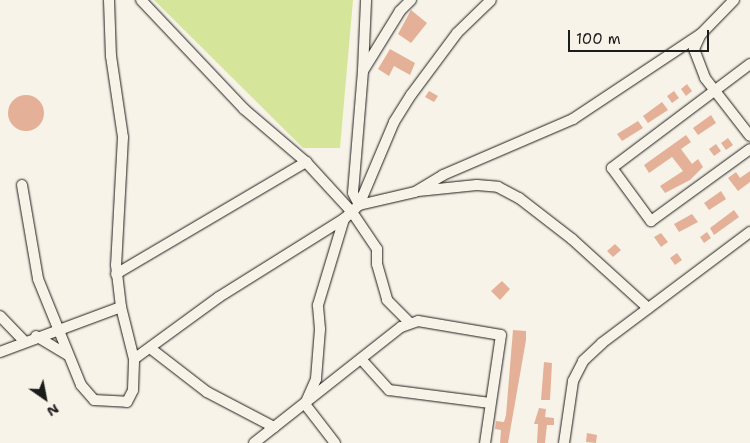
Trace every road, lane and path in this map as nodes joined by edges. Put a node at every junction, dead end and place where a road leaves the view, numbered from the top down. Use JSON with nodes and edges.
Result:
{"nodes":[{"id":1,"x":109,"y":0,"type":"edge"},
{"id":2,"x":141,"y":0,"type":"edge"},
{"id":3,"x":366,"y":0,"type":"edge"},
{"id":4,"x":411,"y":0,"type":"edge"},
{"id":5,"x":491,"y":0,"type":"edge"},
{"id":6,"x":734,"y":0,"type":"edge"},
{"id":7,"x":701,"y":34,"type":"junction"},
{"id":8,"x":750,"y":64,"type":"edge"},
{"id":9,"x":363,"y":71,"type":"junction"},
{"id":10,"x":715,"y":90,"type":"junction"},
{"id":11,"x":750,"y":136,"type":"edge"},
{"id":12,"x":750,"y":149,"type":"edge"},
{"id":13,"x":306,"y":162,"type":"junction"},
{"id":14,"x":22,"y":185,"type":"dead end"},
{"id":15,"x":415,"y":192,"type":"junction"},
{"id":16,"x":356,"y":208,"type":"junction"},
{"id":17,"x":344,"y":219,"type":"junction"},
{"id":18,"x":750,"y":232,"type":"edge"},
{"id":19,"x":116,"y":274,"type":"junction"},
{"id":20,"x":120,"y":307,"type":"junction"},
{"id":21,"x":648,"y":308,"type":"junction"},
{"id":22,"x":0,"y":316,"type":"edge"},
{"id":23,"x":409,"y":322,"type":"junction"},
{"id":24,"x":57,"y":328,"type":"junction"},
{"id":25,"x":36,"y":336,"type":"junction"},
{"id":26,"x":24,"y":341,"type":"junction"},
{"id":27,"x":150,"y":348,"type":"junction"},
{"id":28,"x":0,"y":352,"type":"edge"},
{"id":29,"x":68,"y":354,"type":"junction"},
{"id":30,"x":134,"y":359,"type":"junction"},
{"id":31,"x":361,"y":359,"type":"junction"},
{"id":32,"x":490,"y":403,"type":"junction"},
{"id":33,"x":306,"y":404,"type":"junction"},
{"id":34,"x":274,"y":427,"type":"junction"},
{"id":35,"x":254,"y":443,"type":"edge"},
{"id":36,"x":335,"y":443,"type":"edge"},
{"id":37,"x":485,"y":443,"type":"edge"},
{"id":38,"x":564,"y":443,"type":"edge"}],
"edges":[{"from":1,"to":19,"type":"street"},
{"from":2,"to":13,"type":"street"},
{"from":3,"to":9,"type":"street"},
{"from":4,"to":9,"type":"street"},
{"from":5,"to":16,"type":"street"},
{"from":6,"to":7,"type":"street"},
{"from":7,"to":10,"type":"street"},
{"from":7,"to":15,"type":"street"},
{"from":8,"to":10,"type":"street"},
{"from":9,"to":16,"type":"street"},
{"from":10,"to":11,"type":"street"},
{"from":10,"to":12,"type":"street"},
{"from":13,"to":16,"type":"street"},
{"from":13,"to":19,"type":"street"},
{"from":14,"to":24,"type":"street"},
{"from":15,"to":16,"type":"street"},
{"from":15,"to":21,"type":"street"},
{"from":16,"to":17,"type":"street"},
{"from":16,"to":23,"type":"street"},
{"from":17,"to":27,"type":"street"},
{"from":17,"to":33,"type":"street"},
{"from":18,"to":21,"type":"street"},
{"from":19,"to":20,"type":"street"},
{"from":20,"to":24,"type":"street"},
{"from":20,"to":30,"type":"street"},
{"from":21,"to":38,"type":"street"},
{"from":22,"to":26,"type":"street"},
{"from":23,"to":31,"type":"street"},
{"from":23,"to":32,"type":"street"},
{"from":24,"to":25,"type":"street"},
{"from":24,"to":29,"type":"street"},
{"from":25,"to":26,"type":"street"},
{"from":25,"to":29,"type":"street"},
{"from":26,"to":28,"type":"street"},
{"from":27,"to":30,"type":"street"},
{"from":27,"to":34,"type":"street"},
{"from":29,"to":30,"type":"street"},
{"from":31,"to":32,"type":"street"},
{"from":31,"to":33,"type":"street"},
{"from":32,"to":37,"type":"street"},
{"from":33,"to":34,"type":"street"},
{"from":33,"to":36,"type":"street"},
{"from":34,"to":35,"type":"street"}]}
